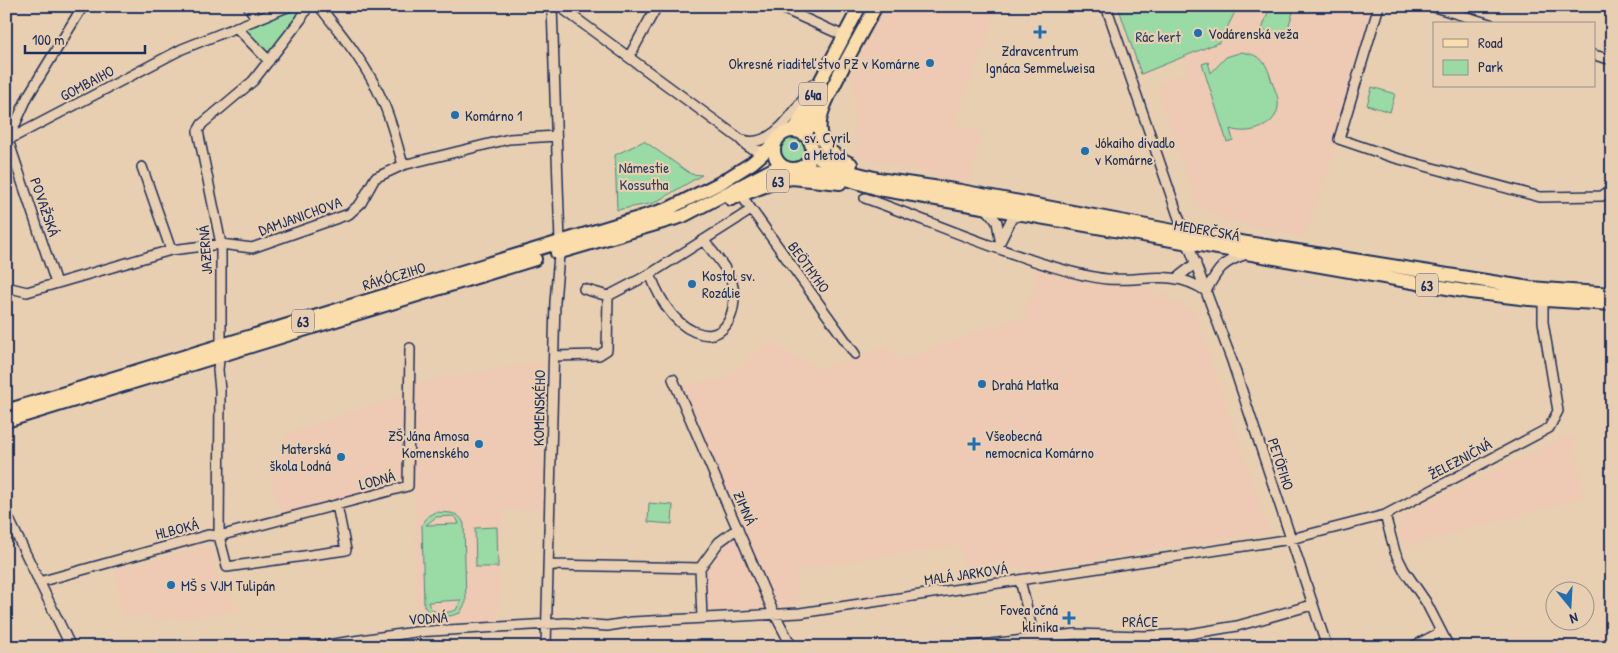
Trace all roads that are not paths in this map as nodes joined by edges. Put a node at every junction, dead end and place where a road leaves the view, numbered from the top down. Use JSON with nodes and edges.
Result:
{"nodes":[{"id":1,"x":83,"y":6,"type":"edge"},
{"id":2,"x":248,"y":6,"type":"edge"},
{"id":3,"x":290,"y":6,"type":"edge"},
{"id":4,"x":308,"y":6,"type":"edge"},
{"id":5,"x":319,"y":6,"type":"edge"},
{"id":6,"x":552,"y":6,"type":"edge"},
{"id":7,"x":559,"y":6,"type":"edge"},
{"id":8,"x":657,"y":6,"type":"edge"},
{"id":9,"x":777,"y":6,"type":"edge"},
{"id":10,"x":860,"y":6,"type":"edge"},
{"id":11,"x":876,"y":6,"type":"edge"},
{"id":12,"x":1106,"y":6,"type":"edge"},
{"id":13,"x":1378,"y":6,"type":"edge"},
{"id":14,"x":1431,"y":6,"type":"edge"},
{"id":15,"x":257,"y":19,"type":"junction"},
{"id":16,"x":1483,"y":22,"type":"edge"},
{"id":17,"x":236,"y":27,"type":"junction"},
{"id":18,"x":844,"y":36,"type":"junction"},
{"id":19,"x":1596,"y":56,"type":"edge"},
{"id":20,"x":628,"y":57,"type":"junction"},
{"id":21,"x":832,"y":57,"type":"junction"},
{"id":22,"x":1612,"y":60,"type":"edge"},
{"id":23,"x":269,"y":61,"type":"junction"},
{"id":24,"x":843,"y":68,"type":"junction"},
{"id":25,"x":800,"y":133,"type":"junction"},
{"id":26,"x":556,"y":136,"type":"junction"},
{"id":27,"x":740,"y":139,"type":"junction"},
{"id":28,"x":7,"y":140,"type":"edge"},
{"id":29,"x":776,"y":142,"type":"junction"},
{"id":30,"x":764,"y":151,"type":"junction"},
{"id":31,"x":812,"y":154,"type":"junction"},
{"id":32,"x":403,"y":164,"type":"junction"},
{"id":33,"x":781,"y":165,"type":"junction"},
{"id":34,"x":142,"y":167,"type":"dead end"},
{"id":35,"x":801,"y":168,"type":"junction"},
{"id":36,"x":898,"y":180,"type":"junction"},
{"id":37,"x":880,"y":188,"type":"junction"},
{"id":38,"x":1612,"y":189,"type":"edge"},
{"id":39,"x":741,"y":195,"type":"junction"},
{"id":40,"x":865,"y":198,"type":"dead end"},
{"id":41,"x":986,"y":208,"type":"junction"},
{"id":42,"x":751,"y":210,"type":"junction"},
{"id":43,"x":1022,"y":214,"type":"junction"},
{"id":44,"x":683,"y":216,"type":"junction"},
{"id":45,"x":1186,"y":238,"type":"junction"},
{"id":46,"x":705,"y":242,"type":"junction"},
{"id":47,"x":221,"y":244,"type":"junction"},
{"id":48,"x":998,"y":244,"type":"junction"},
{"id":49,"x":559,"y":248,"type":"junction"},
{"id":50,"x":171,"y":250,"type":"junction"},
{"id":51,"x":1248,"y":254,"type":"junction"},
{"id":52,"x":1196,"y":263,"type":"junction"},
{"id":53,"x":650,"y":274,"type":"junction"},
{"id":54,"x":1178,"y":277,"type":"junction"},
{"id":55,"x":56,"y":282,"type":"junction"},
{"id":56,"x":6,"y":287,"type":"edge"},
{"id":57,"x":584,"y":289,"type":"dead end"},
{"id":58,"x":1206,"y":291,"type":"junction"},
{"id":59,"x":1556,"y":291,"type":"junction"},
{"id":60,"x":1612,"y":294,"type":"edge"},
{"id":61,"x":608,"y":296,"type":"junction"},
{"id":62,"x":1543,"y":300,"type":"junction"},
{"id":63,"x":1612,"y":304,"type":"edge"},
{"id":64,"x":410,"y":348,"type":"dead end"},
{"id":65,"x":220,"y":351,"type":"junction"},
{"id":66,"x":855,"y":354,"type":"dead end"},
{"id":67,"x":554,"y":356,"type":"junction"},
{"id":68,"x":673,"y":379,"type":"dead end"},
{"id":69,"x":6,"y":411,"type":"edge"},
{"id":70,"x":6,"y":421,"type":"edge"},
{"id":71,"x":337,"y":505,"type":"junction"},
{"id":72,"x":6,"y":513,"type":"edge"},
{"id":73,"x":1385,"y":515,"type":"junction"},
{"id":74,"x":738,"y":528,"type":"junction"},
{"id":75,"x":219,"y":536,"type":"junction"},
{"id":76,"x":1291,"y":539,"type":"junction"},
{"id":77,"x":550,"y":565,"type":"junction"},
{"id":78,"x":700,"y":568,"type":"junction"},
{"id":79,"x":1020,"y":580,"type":"junction"},
{"id":80,"x":39,"y":582,"type":"junction"},
{"id":81,"x":1312,"y":605,"type":"junction"},
{"id":82,"x":775,"y":614,"type":"junction"},
{"id":83,"x":702,"y":618,"type":"junction"},
{"id":84,"x":547,"y":624,"type":"junction"},
{"id":85,"x":1441,"y":632,"type":"junction"},
{"id":86,"x":1034,"y":637,"type":"junction"},
{"id":87,"x":71,"y":647,"type":"edge"},
{"id":88,"x":313,"y":647,"type":"edge"},
{"id":89,"x":546,"y":647,"type":"edge"},
{"id":90,"x":792,"y":647,"type":"edge"},
{"id":91,"x":964,"y":647,"type":"edge"},
{"id":92,"x":1327,"y":647,"type":"edge"},
{"id":93,"x":1412,"y":647,"type":"edge"},
{"id":94,"x":1449,"y":647,"type":"edge"}],
"edges":[{"from":1,"to":28,"type":"street"},
{"from":2,"to":15,"type":"street"},
{"from":3,"to":15,"type":"street","name":"GOMBAIHO"},
{"from":4,"to":23,"type":"street","name":"JAZERNÁ"},
{"from":5,"to":32,"type":"street"},
{"from":6,"to":26,"type":"street"},
{"from":7,"to":20,"type":"street"},
{"from":8,"to":20,"type":"street"},
{"from":9,"to":18,"type":"street"},
{"from":10,"to":18,"type":"main road","number":"64a"},
{"from":11,"to":24,"type":"main road","number":"64a"},
{"from":12,"to":45,"type":"street","name":"PETÖFIHO"},
{"from":13,"to":38,"type":"street"},
{"from":14,"to":16,"type":"street"},
{"from":15,"to":17,"type":"street","name":"GOMBAIHO"},
{"from":17,"to":23,"type":"street"},
{"from":17,"to":28,"type":"street","name":"GOMBAIHO"},
{"from":18,"to":21,"type":"main road","number":"64a"},
{"from":19,"to":22,"type":"street"},
{"from":20,"to":27,"type":"street"},
{"from":21,"to":25,"type":"main road","number":"64a"},
{"from":21,"to":27,"type":"street"},
{"from":23,"to":47,"type":"street","name":"JAZERNÁ"},
{"from":24,"to":25,"type":"main road","number":"64a"},
{"from":24,"to":36,"type":"main road"},
{"from":25,"to":29,"type":"main road","number":"63"},
{"from":25,"to":31,"type":"main road"},
{"from":26,"to":32,"type":"street","name":"DAMJANICHOVA"},
{"from":26,"to":49,"type":"street"},
{"from":27,"to":30,"type":"street"},
{"from":28,"to":55,"type":"street","name":"POVAŽSKÁ"},
{"from":29,"to":30,"type":"main road","name":"RÁKÓCZIHO","number":"63"},
{"from":29,"to":33,"type":"main road","number":"63"},
{"from":30,"to":49,"type":"main road","name":"RÁKÓCZIHO","number":"63"},
{"from":31,"to":35,"type":"main road","number":"63"},
{"from":31,"to":36,"type":"main road","name":"MEDERČSKÁ","number":"63"},
{"from":32,"to":47,"type":"street","name":"DAMJANICHOVA"},
{"from":33,"to":35,"type":"main road","number":"63"},
{"from":33,"to":44,"type":"main road","name":"RÁKÓCZIHO","number":"63"},
{"from":34,"to":50,"type":"street"},
{"from":35,"to":37,"type":"main road","name":"MEDERČSKÁ","number":"63"},
{"from":36,"to":45,"type":"main road","name":"MEDERČSKÁ","number":"63"},
{"from":37,"to":39,"type":"main road","number":"63"},
{"from":37,"to":41,"type":"main road","name":"MEDERČSKÁ","number":"63"},
{"from":39,"to":42,"type":"street","name":"BEÖTHYHO"},
{"from":39,"to":44,"type":"main road","number":"63"},
{"from":40,"to":48,"type":"street"},
{"from":41,"to":43,"type":"main road","name":"MEDERČSKÁ","number":"63"},
{"from":41,"to":48,"type":"street"},
{"from":42,"to":46,"type":"street"},
{"from":42,"to":66,"type":"street","name":"BEÖTHYHO"},
{"from":43,"to":45,"type":"main road","name":"MEDERČSKÁ","number":"63"},
{"from":43,"to":48,"type":"street"},
{"from":44,"to":49,"type":"main road","name":"RÁKÓCZIHO","number":"63"},
{"from":45,"to":51,"type":"main road","name":"MEDERČSKÁ","number":"63"},
{"from":45,"to":52,"type":"street","name":"PETÖFIHO"},
{"from":45,"to":59,"type":"main road","name":"MEDERČSKÁ","number":"63"},
{"from":46,"to":53,"type":"street"},
{"from":46,"to":53,"type":"street"},
{"from":47,"to":50,"type":"street","name":"DAMJANICHOVA"},
{"from":47,"to":65,"type":"street","name":"JAZERNÁ"},
{"from":48,"to":54,"type":"street"},
{"from":49,"to":65,"type":"main road","name":"RÁKÓCZIHO","number":"63"},
{"from":49,"to":67,"type":"street","name":"KOMENSKÉHO"},
{"from":50,"to":55,"type":"street","name":"DAMJANICHOVA"},
{"from":51,"to":58,"type":"street"},
{"from":51,"to":62,"type":"main road","name":"MEDERČSKÁ","number":"63"},
{"from":52,"to":54,"type":"street"},
{"from":52,"to":58,"type":"street","name":"PETÖFIHO"},
{"from":53,"to":61,"type":"street"},
{"from":54,"to":58,"type":"street"},
{"from":55,"to":56,"type":"street","name":"DAMJANICHOVA"},
{"from":57,"to":61,"type":"street"},
{"from":58,"to":76,"type":"street","name":"PETÖFIHO"},
{"from":59,"to":60,"type":"main road","name":"MEDERČSKÁ","number":"63"},
{"from":59,"to":62,"type":"street"},
{"from":61,"to":67,"type":"street"},
{"from":62,"to":63,"type":"main road","name":"MEDERČSKÁ","number":"63"},
{"from":62,"to":73,"type":"street","name":"ŽELEZNIČNÁ"},
{"from":64,"to":71,"type":"street","name":"LODNÁ"},
{"from":65,"to":69,"type":"main road","name":"RÁKÓCZIHO","number":"63"},
{"from":65,"to":70,"type":"main road","name":"RÁKÓCZIHO","number":"63"},
{"from":65,"to":75,"type":"street","name":"JAZERNÁ"},
{"from":67,"to":77,"type":"street","name":"KOMENSKÉHO"},
{"from":68,"to":74,"type":"street","name":"ZIMNÁ"},
{"from":71,"to":75,"type":"street","name":"LODNÁ"},
{"from":71,"to":75,"type":"street","name":"HLBOKÁ"},
{"from":72,"to":80,"type":"street"},
{"from":73,"to":76,"type":"street","name":"MALÁ JARKOVÁ"},
{"from":73,"to":85,"type":"street"},
{"from":74,"to":78,"type":"street"},
{"from":74,"to":82,"type":"street","name":"ZIMNÁ"},
{"from":75,"to":80,"type":"street","name":"HLBOKÁ"},
{"from":76,"to":79,"type":"street","name":"MALÁ JARKOVÁ"},
{"from":76,"to":81,"type":"street","name":"PETÖFIHO"},
{"from":77,"to":78,"type":"street"},
{"from":77,"to":84,"type":"street","name":"KOMENSKÉHO"},
{"from":78,"to":83,"type":"street"},
{"from":79,"to":82,"type":"street","name":"MALÁ JARKOVÁ"},
{"from":79,"to":86,"type":"street"},
{"from":80,"to":87,"type":"street"},
{"from":81,"to":86,"type":"street","name":"PRÁCE"},
{"from":81,"to":92,"type":"street","name":"PETÖFIHO"},
{"from":82,"to":83,"type":"street","name":"MALÁ JARKOVÁ"},
{"from":82,"to":90,"type":"street","name":"ZIMNÁ"},
{"from":83,"to":84,"type":"street","name":"MALÁ JARKOVÁ"},
{"from":84,"to":88,"type":"street","name":"VODNÁ"},
{"from":84,"to":89,"type":"street","name":"KOMENSKÉHO"},
{"from":85,"to":93,"type":"street"},
{"from":85,"to":94,"type":"street"},
{"from":86,"to":91,"type":"street","name":"PRÁCE"}]}
